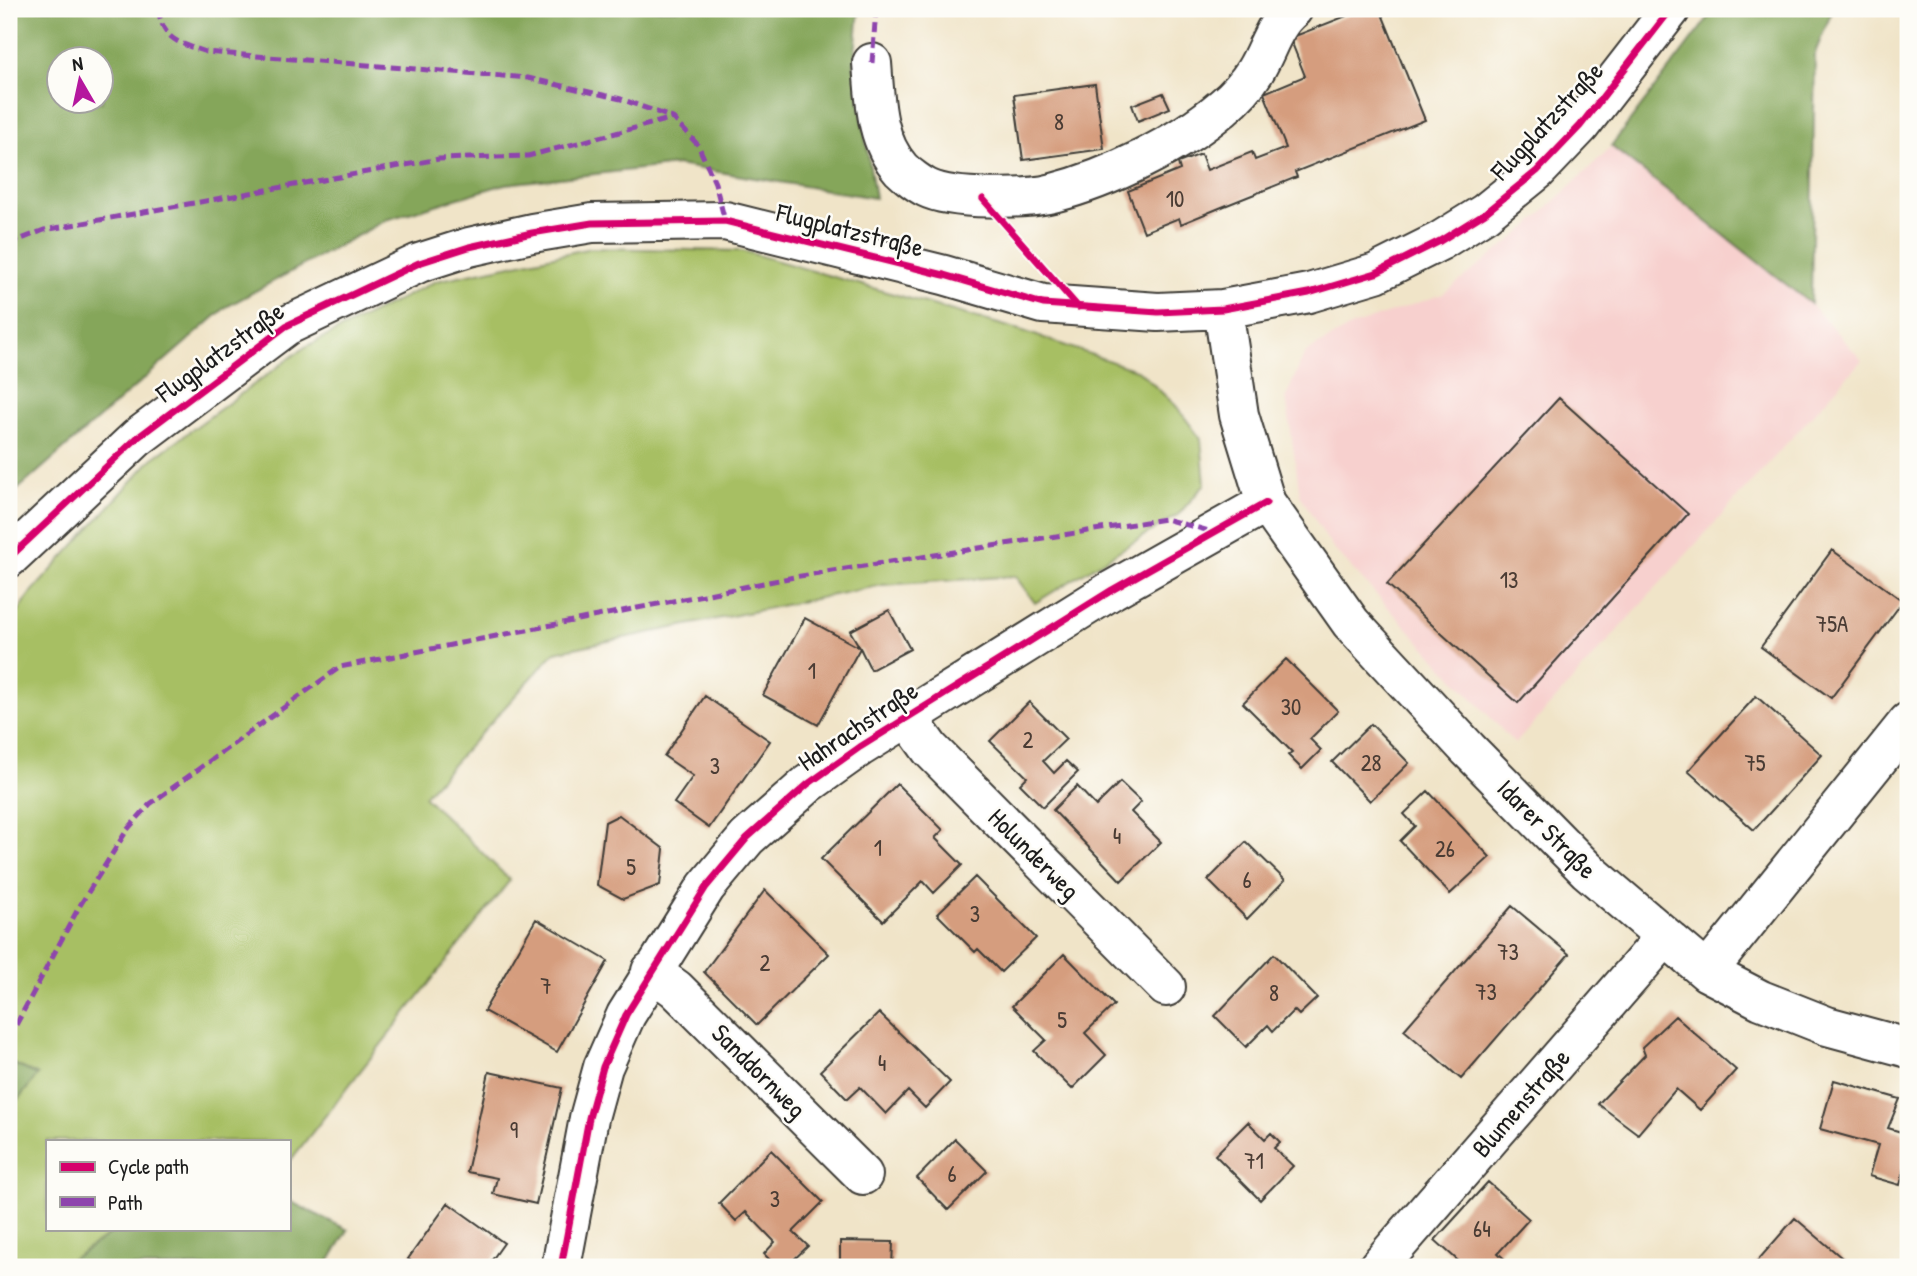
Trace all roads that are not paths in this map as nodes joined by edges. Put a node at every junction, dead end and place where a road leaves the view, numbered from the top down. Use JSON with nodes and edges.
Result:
{"nodes":[{"id":1,"x":1293,"y":9,"type":"edge"},
{"id":2,"x":1671,"y":9,"type":"edge"},
{"id":3,"x":872,"y":63,"type":"dead end"},
{"id":4,"x":1223,"y":309,"type":"junction"},
{"id":5,"x":1266,"y":503,"type":"junction"},
{"id":6,"x":9,"y":558,"type":"edge"},
{"id":7,"x":907,"y":717,"type":"junction"},
{"id":8,"x":1908,"y":722,"type":"edge"},
{"id":9,"x":1664,"y":938,"type":"junction"},
{"id":10,"x":651,"y":971,"type":"junction"},
{"id":11,"x":1707,"y":972,"type":"junction"},
{"id":12,"x":1166,"y":987,"type":"dead end"},
{"id":13,"x":1908,"y":1048,"type":"edge"},
{"id":14,"x":863,"y":1175,"type":"dead end"},
{"id":15,"x":561,"y":1267,"type":"edge"},
{"id":16,"x":1378,"y":1267,"type":"edge"}],
"edges":[{"from":1,"to":3,"type":"street"},
{"from":2,"to":4,"type":"street","name":"Flugplatzstraße"},
{"from":4,"to":5,"type":"street"},
{"from":4,"to":6,"type":"street","name":"Flugplatzstraße"},
{"from":5,"to":7,"type":"street","name":"Hahrachstraße"},
{"from":5,"to":9,"type":"street","name":"Idarer Straße"},
{"from":7,"to":10,"type":"street","name":"Hahrachstraße"},
{"from":7,"to":12,"type":"street","name":"Holunderweg"},
{"from":8,"to":11,"type":"street"},
{"from":9,"to":11,"type":"street","name":"Idarer Straße"},
{"from":9,"to":16,"type":"street","name":"Blumenstraße"},
{"from":10,"to":14,"type":"street","name":"Sanddornweg"},
{"from":10,"to":15,"type":"street","name":"Hahrachstraße"},
{"from":11,"to":13,"type":"street","name":"Idarer Straße"}]}
